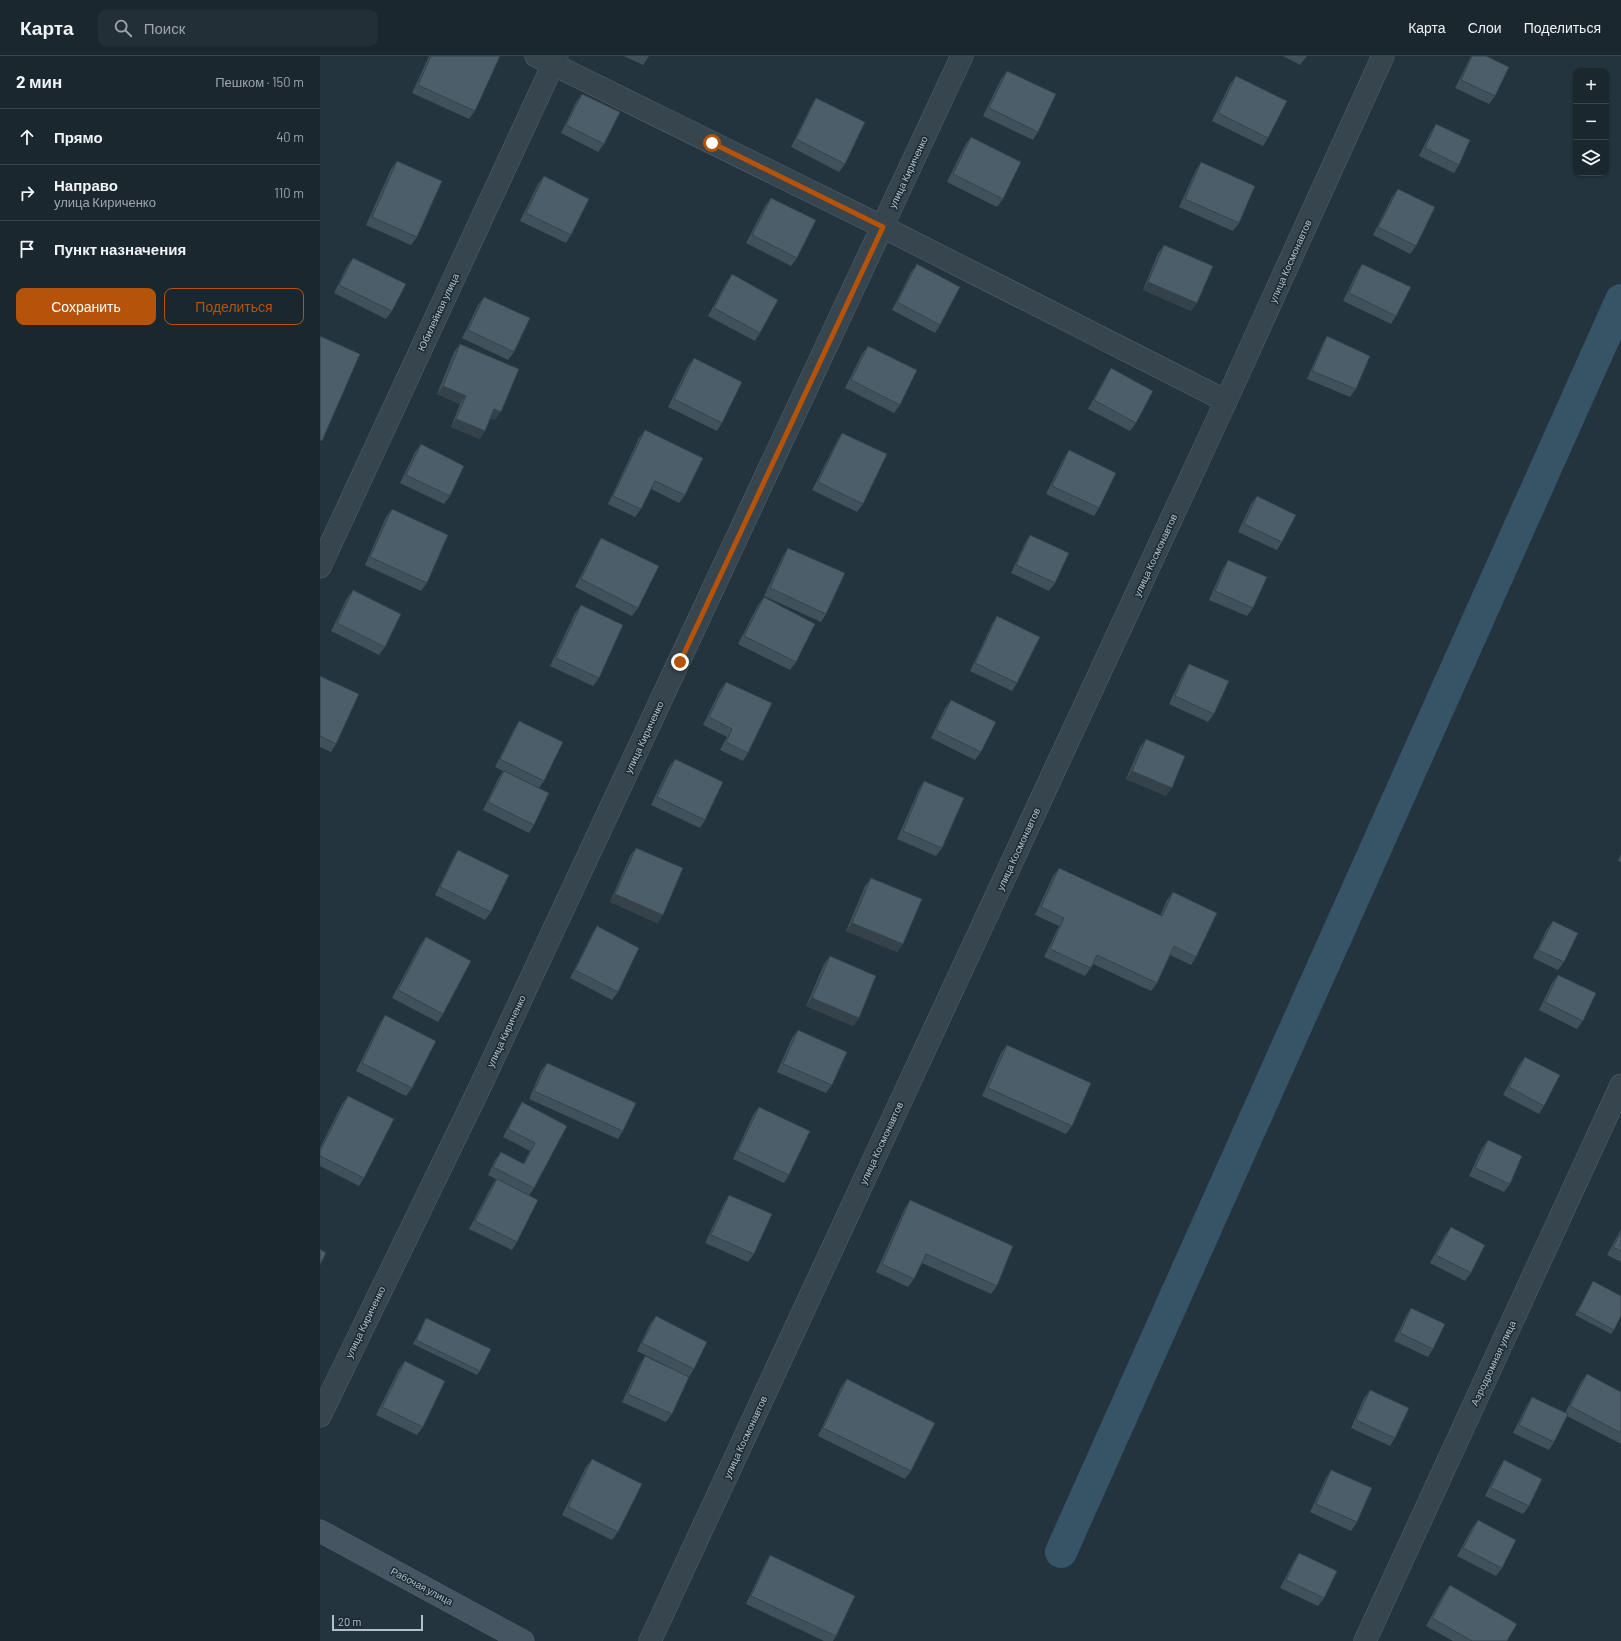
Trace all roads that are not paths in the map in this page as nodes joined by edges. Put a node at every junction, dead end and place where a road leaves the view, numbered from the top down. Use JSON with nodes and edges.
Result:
{"nodes":[{"id":1,"x":962,"y":56,"type":"edge"},
{"id":2,"x":1384,"y":56,"type":"edge"},
{"id":3,"x":549,"y":59,"type":"edge"},
{"id":4,"x":883,"y":227,"type":"junction"},
{"id":5,"x":1226,"y":401,"type":"junction"},
{"id":6,"x":320,"y":567,"type":"edge"},
{"id":7,"x":1621,"y":1085,"type":"edge"},
{"id":8,"x":320,"y":1416,"type":"edge"},
{"id":9,"x":320,"y":1531,"type":"edge"},
{"id":10,"x":524,"y":1641,"type":"edge"},
{"id":11,"x":650,"y":1641,"type":"edge"},
{"id":12,"x":1365,"y":1641,"type":"edge"}],
"edges":[{"from":1,"to":4,"type":"street","name":"улица Кириченко"},
{"from":2,"to":5,"type":"street","name":"улица Космонавтов"},
{"from":3,"to":4,"type":"street"},
{"from":3,"to":6,"type":"street","name":"Юбилейная улица"},
{"from":4,"to":5,"type":"street"},
{"from":4,"to":8,"type":"street","name":"улица Кириченко"},
{"from":5,"to":11,"type":"street","name":"улица Космонавтов"},
{"from":7,"to":12,"type":"street","name":"Аэродромная улица"},
{"from":9,"to":10,"type":"street","name":"Рабочая улица"}]}
